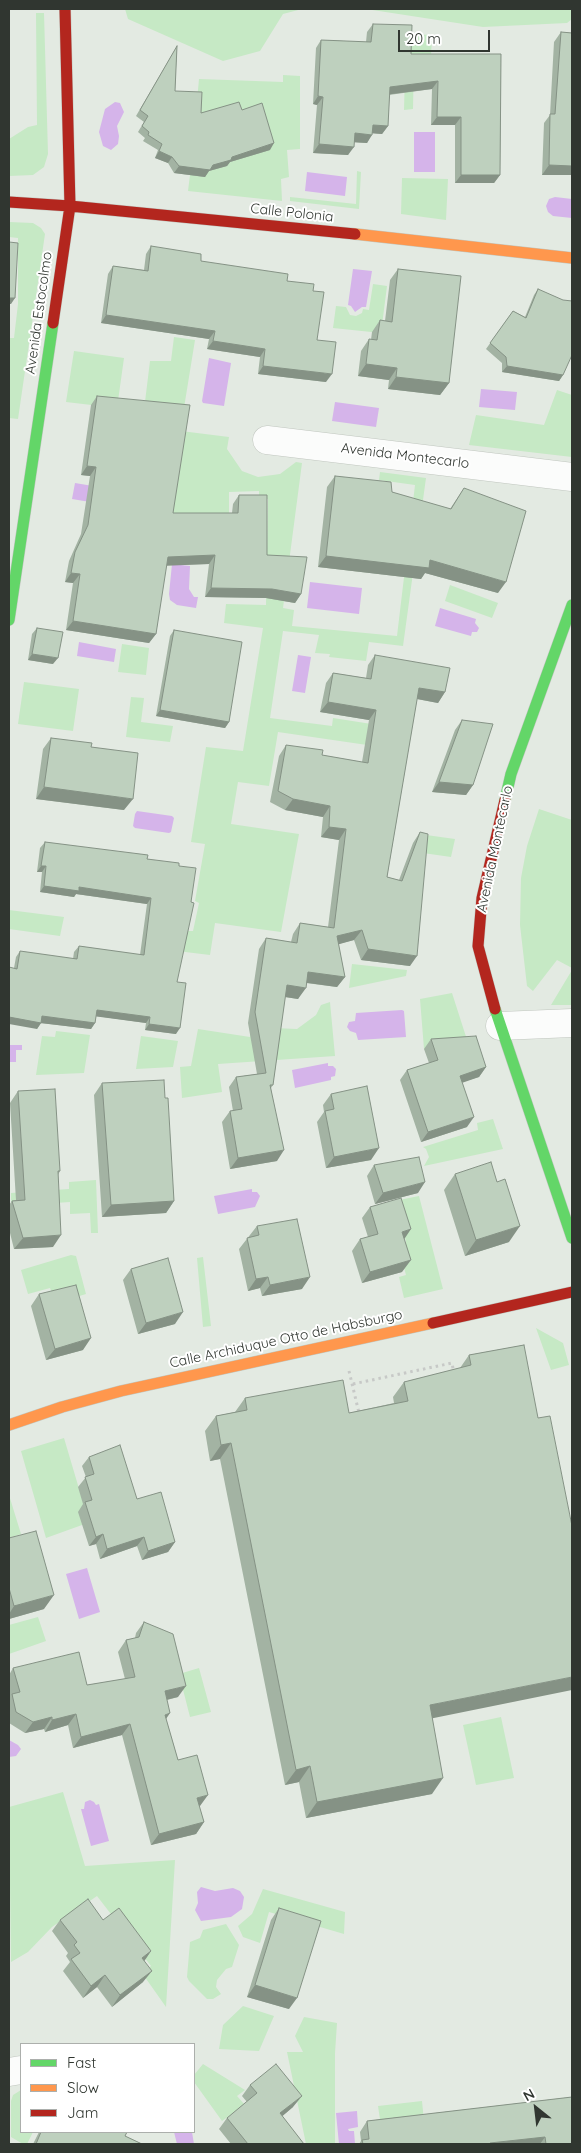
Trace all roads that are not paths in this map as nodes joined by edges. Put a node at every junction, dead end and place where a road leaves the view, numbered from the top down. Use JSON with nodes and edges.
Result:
{"nodes":[{"id":1,"x":65,"y":9,"type":"edge"},
{"id":2,"x":9,"y":202,"type":"edge"},
{"id":3,"x":70,"y":206,"type":"junction"},
{"id":4,"x":572,"y":258,"type":"edge"},
{"id":5,"x":267,"y":440,"type":"dead end"},
{"id":6,"x":572,"y":477,"type":"edge"},
{"id":7,"x":572,"y":605,"type":"edge"},
{"id":8,"x":9,"y":620,"type":"edge"},
{"id":9,"x":572,"y":1023,"type":"edge"},
{"id":10,"x":500,"y":1026,"type":"junction"},
{"id":11,"x":572,"y":1238,"type":"edge"},
{"id":12,"x":572,"y":1292,"type":"edge"},
{"id":13,"x":9,"y":1425,"type":"edge"}],
"edges":[{"from":1,"to":3,"type":"street","name":"Avenida Estocolmo"},
{"from":2,"to":3,"type":"street","name":"Calle Polonia"},
{"from":3,"to":4,"type":"street","name":"Calle Polonia"},
{"from":3,"to":8,"type":"street","name":"Avenida Estocolmo"},
{"from":5,"to":6,"type":"street","name":"Avenida Montecarlo"},
{"from":7,"to":10,"type":"street","name":"Avenida Montecarlo"},
{"from":9,"to":10,"type":"street"},
{"from":10,"to":11,"type":"street","name":"Avenida Montecarlo"},
{"from":12,"to":13,"type":"street","name":"Calle Archiduque Otto de Habsburgo"}]}
